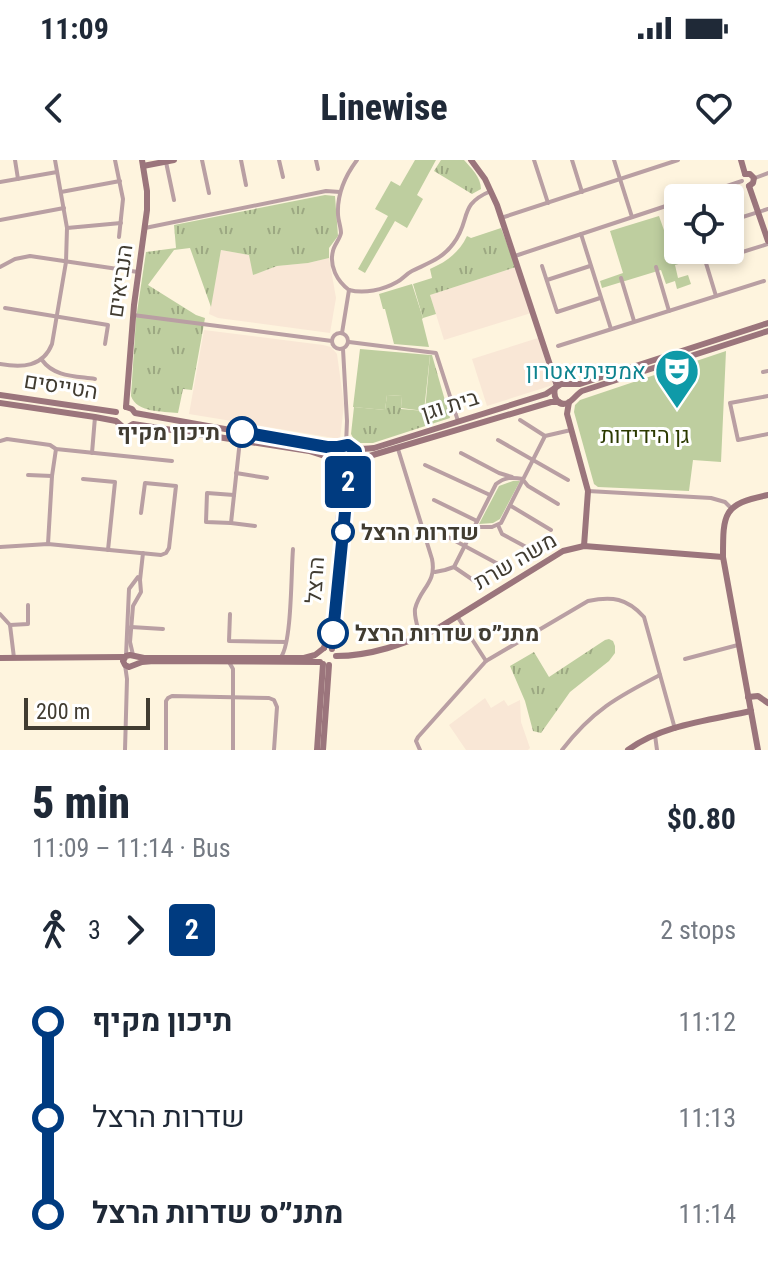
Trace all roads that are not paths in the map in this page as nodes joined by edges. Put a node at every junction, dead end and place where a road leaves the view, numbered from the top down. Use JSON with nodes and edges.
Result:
{"nodes":[{"id":1,"x":15,"y":160,"type":"edge"},
{"id":2,"x":55,"y":160,"type":"edge"},
{"id":3,"x":115,"y":160,"type":"edge"},
{"id":4,"x":202,"y":160,"type":"edge"},
{"id":5,"x":241,"y":160,"type":"edge"},
{"id":6,"x":279,"y":160,"type":"edge"},
{"id":7,"x":316,"y":160,"type":"edge"},
{"id":8,"x":357,"y":160,"type":"edge"},
{"id":9,"x":471,"y":160,"type":"edge"},
{"id":10,"x":534,"y":160,"type":"edge"},
{"id":11,"x":572,"y":160,"type":"edge"},
{"id":12,"x":614,"y":160,"type":"edge"},
{"id":13,"x":654,"y":160,"type":"edge"},
{"id":14,"x":678,"y":160,"type":"edge"},
{"id":15,"x":741,"y":160,"type":"edge"},
{"id":16,"x":170,"y":161,"type":"edge"},
{"id":17,"x":143,"y":163,"type":"edge"},
{"id":18,"x":656,"y":167,"type":"junction"},
{"id":19,"x":318,"y":169,"type":"dead end"},
{"id":20,"x":57,"y":172,"type":"junction"},
{"id":21,"x":768,"y":173,"type":"edge"},
{"id":22,"x":283,"y":177,"type":"dead end"},
{"id":23,"x":744,"y":178,"type":"junction"},
{"id":24,"x":754,"y":178,"type":"junction"},
{"id":25,"x":18,"y":179,"type":"junction"},
{"id":26,"x":620,"y":179,"type":"junction"},
{"id":27,"x":120,"y":181,"type":"junction"},
{"id":28,"x":0,"y":182,"type":"edge"},
{"id":29,"x":728,"y":184,"type":"edge"},
{"id":30,"x":246,"y":185,"type":"dead end"},
{"id":31,"x":749,"y":186,"type":"junction"},
{"id":32,"x":491,"y":191,"type":"junction"},
{"id":33,"x":61,"y":192,"type":"junction"},
{"id":34,"x":340,"y":192,"type":"junction"},
{"id":35,"x":582,"y":192,"type":"junction"},
{"id":36,"x":209,"y":193,"type":"dead end"},
{"id":37,"x":174,"y":200,"type":"dead end"},
{"id":38,"x":548,"y":203,"type":"junction"},
{"id":39,"x":664,"y":207,"type":"edge"},
{"id":40,"x":64,"y":208,"type":"junction"},
{"id":41,"x":768,"y":209,"type":"edge"},
{"id":42,"x":758,"y":212,"type":"junction"},
{"id":43,"x":744,"y":216,"type":"edge"},
{"id":44,"x":632,"y":217,"type":"junction"},
{"id":45,"x":501,"y":218,"type":"junction"},
{"id":46,"x":0,"y":220,"type":"edge"},
{"id":47,"x":121,"y":223,"type":"junction"},
{"id":48,"x":67,"y":228,"type":"junction"},
{"id":49,"x":145,"y":228,"type":"junction"},
{"id":50,"x":581,"y":234,"type":"junction"},
{"id":51,"x":119,"y":237,"type":"dead end"},
{"id":52,"x":768,"y":242,"type":"edge"},
{"id":53,"x":744,"y":251,"type":"edge"},
{"id":54,"x":515,"y":256,"type":"junction"},
{"id":55,"x":66,"y":262,"type":"junction"},
{"id":56,"x":706,"y":264,"type":"edge"},
{"id":57,"x":542,"y":266,"type":"dead end"},
{"id":58,"x":591,"y":266,"type":"junction"},
{"id":59,"x":0,"y":267,"type":"edge"},
{"id":60,"x":656,"y":267,"type":"dead end"},
{"id":61,"x":138,"y":272,"type":"junction"},
{"id":62,"x":621,"y":278,"type":"dead end"},
{"id":63,"x":547,"y":280,"type":"junction"},
{"id":64,"x":764,"y":281,"type":"dead end"},
{"id":65,"x":349,"y":290,"type":"junction"},
{"id":66,"x":716,"y":296,"type":"junction"},
{"id":67,"x":601,"y":298,"type":"junction"},
{"id":68,"x":5,"y":308,"type":"dead end"},
{"id":69,"x":669,"y":311,"type":"junction"},
{"id":70,"x":133,"y":315,"type":"junction"},
{"id":71,"x":57,"y":316,"type":"junction"},
{"id":72,"x":635,"y":322,"type":"junction"},
{"id":73,"x":768,"y":323,"type":"edge"},
{"id":74,"x":611,"y":329,"type":"junction"},
{"id":75,"x":768,"y":331,"type":"edge"},
{"id":76,"x":342,"y":333,"type":"junction"},
{"id":77,"x":332,"y":341,"type":"junction"},
{"id":78,"x":349,"y":342,"type":"junction"},
{"id":79,"x":105,"y":344,"type":"dead end"},
{"id":80,"x":558,"y":346,"type":"dead end"},
{"id":81,"x":343,"y":349,"type":"junction"},
{"id":82,"x":42,"y":360,"type":"junction"},
{"id":83,"x":0,"y":364,"type":"edge"},
{"id":84,"x":95,"y":379,"type":"dead end"},
{"id":85,"x":561,"y":386,"type":"junction"},
{"id":86,"x":0,"y":395,"type":"edge"},
{"id":87,"x":768,"y":396,"type":"edge"},
{"id":88,"x":571,"y":400,"type":"junction"},
{"id":89,"x":559,"y":402,"type":"junction"},
{"id":90,"x":0,"y":403,"type":"edge"},
{"id":91,"x":126,"y":407,"type":"junction"},
{"id":92,"x":116,"y":412,"type":"junction"},
{"id":93,"x":135,"y":413,"type":"junction"},
{"id":94,"x":567,"y":414,"type":"junction"},
{"id":95,"x":95,"y":417,"type":"junction"},
{"id":96,"x":520,"y":420,"type":"dead end"},
{"id":97,"x":116,"y":421,"type":"junction"},
{"id":98,"x":458,"y":421,"type":"junction"},
{"id":99,"x":133,"y":424,"type":"junction"},
{"id":100,"x":571,"y":430,"type":"junction"},
{"id":101,"x":768,"y":434,"type":"edge"},
{"id":102,"x":545,"y":436,"type":"junction"},
{"id":103,"x":240,"y":440,"type":"junction"},
{"id":104,"x":498,"y":440,"type":"dead end"},
{"id":105,"x":0,"y":441,"type":"edge"},
{"id":106,"x":346,"y":445,"type":"junction"},
{"id":107,"x":338,"y":447,"type":"junction"},
{"id":108,"x":354,"y":448,"type":"junction"},
{"id":109,"x":56,"y":449,"type":"junction"},
{"id":110,"x":398,"y":449,"type":"junction"},
{"id":111,"x":92,"y":453,"type":"junction"},
{"id":112,"x":461,"y":453,"type":"dead end"},
{"id":113,"x":334,"y":459,"type":"junction"},
{"id":114,"x":533,"y":460,"type":"junction"},
{"id":115,"x":172,"y":461,"type":"dead end"},
{"id":116,"x":354,"y":462,"type":"junction"},
{"id":117,"x":425,"y":465,"type":"dead end"},
{"id":118,"x":341,"y":466,"type":"junction"},
{"id":119,"x":236,"y":473,"type":"junction"},
{"id":120,"x":28,"y":475,"type":"dead end"},
{"id":121,"x":52,"y":476,"type":"junction"},
{"id":122,"x":267,"y":478,"type":"dead end"},
{"id":123,"x":83,"y":479,"type":"dead end"},
{"id":124,"x":523,"y":479,"type":"junction"},
{"id":125,"x":568,"y":480,"type":"dead end"},
{"id":126,"x":588,"y":491,"type":"junction"},
{"id":127,"x":234,"y":495,"type":"junction"},
{"id":128,"x":490,"y":495,"type":"junction"},
{"id":129,"x":767,"y":495,"type":"edge"},
{"id":130,"x":434,"y":500,"type":"dead end"},
{"id":131,"x":558,"y":504,"type":"dead end"},
{"id":132,"x":511,"y":506,"type":"junction"},
{"id":133,"x":768,"y":506,"type":"edge"},
{"id":134,"x":731,"y":508,"type":"junction"},
{"id":135,"x":141,"y":513,"type":"dead end"},
{"id":136,"x":477,"y":521,"type":"junction"},
{"id":137,"x":231,"y":523,"type":"junction"},
{"id":138,"x":498,"y":525,"type":"junction"},
{"id":139,"x":255,"y":526,"type":"dead end"},
{"id":140,"x":474,"y":527,"type":"junction"},
{"id":141,"x":551,"y":530,"type":"dead end"},
{"id":142,"x":448,"y":537,"type":"dead end"},
{"id":143,"x":48,"y":544,"type":"junction"},
{"id":144,"x":465,"y":546,"type":"junction"},
{"id":145,"x":584,"y":546,"type":"junction"},
{"id":146,"x":0,"y":547,"type":"edge"},
{"id":147,"x":528,"y":548,"type":"dead end"},
{"id":148,"x":293,"y":549,"type":"dead end"},
{"id":149,"x":108,"y":550,"type":"junction"},
{"id":150,"x":143,"y":553,"type":"junction"},
{"id":151,"x":723,"y":557,"type":"junction"},
{"id":152,"x":500,"y":565,"type":"dead end"},
{"id":153,"x":454,"y":567,"type":"junction"},
{"id":154,"x":141,"y":572,"type":"junction"},
{"id":155,"x":434,"y":572,"type":"junction"},
{"id":156,"x":476,"y":582,"type":"dead end"},
{"id":157,"x":133,"y":585,"type":"junction"},
{"id":158,"x":140,"y":587,"type":"junction"},
{"id":159,"x":130,"y":593,"type":"junction"},
{"id":160,"x":138,"y":595,"type":"junction"},
{"id":161,"x":28,"y":605,"type":"dead end"},
{"id":162,"x":0,"y":614,"type":"edge"},
{"id":163,"x":230,"y":614,"type":"dead end"},
{"id":164,"x":457,"y":616,"type":"junction"},
{"id":165,"x":10,"y":625,"type":"junction"},
{"id":166,"x":131,"y":627,"type":"junction"},
{"id":167,"x":163,"y":629,"type":"dead end"},
{"id":168,"x":420,"y":637,"type":"junction"},
{"id":169,"x":286,"y":642,"type":"junction"},
{"id":170,"x":738,"y":645,"type":"junction"},
{"id":171,"x":325,"y":650,"type":"junction"},
{"id":172,"x":285,"y":651,"type":"junction"},
{"id":173,"x":336,"y":656,"type":"junction"},
{"id":174,"x":0,"y":658,"type":"edge"},
{"id":175,"x":14,"y":658,"type":"junction"},
{"id":176,"x":279,"y":658,"type":"junction"},
{"id":177,"x":292,"y":658,"type":"junction"},
{"id":178,"x":685,"y":659,"type":"dead end"},
{"id":179,"x":129,"y":660,"type":"junction"},
{"id":180,"x":228,"y":661,"type":"junction"},
{"id":181,"x":240,"y":661,"type":"junction"},
{"id":182,"x":486,"y":661,"type":"junction"},
{"id":183,"x":324,"y":664,"type":"junction"},
{"id":184,"x":233,"y":669,"type":"junction"},
{"id":185,"x":660,"y":675,"type":"junction"},
{"id":186,"x":233,"y":697,"type":"junction"},
{"id":187,"x":748,"y":697,"type":"junction"},
{"id":188,"x":768,"y":703,"type":"edge"},
{"id":189,"x":751,"y":711,"type":"junction"},
{"id":190,"x":675,"y":729,"type":"junction"},
{"id":191,"x":655,"y":735,"type":"junction"},
{"id":192,"x":125,"y":750,"type":"edge"},
{"id":193,"x":166,"y":750,"type":"edge"},
{"id":194,"x":233,"y":750,"type":"edge"},
{"id":195,"x":274,"y":750,"type":"edge"},
{"id":196,"x":320,"y":750,"type":"edge"},
{"id":197,"x":420,"y":750,"type":"edge"},
{"id":198,"x":562,"y":750,"type":"edge"},
{"id":199,"x":628,"y":750,"type":"edge"},
{"id":200,"x":657,"y":750,"type":"edge"},
{"id":201,"x":758,"y":750,"type":"edge"}],
"edges":[{"from":1,"to":25,"type":"street"},
{"from":2,"to":20,"type":"street"},
{"from":3,"to":27,"type":"street"},
{"from":4,"to":36,"type":"street"},
{"from":5,"to":30,"type":"street"},
{"from":6,"to":22,"type":"street"},
{"from":7,"to":19,"type":"street"},
{"from":8,"to":34,"type":"street"},
{"from":9,"to":32,"type":"main road"},
{"from":10,"to":38,"type":"street"},
{"from":11,"to":35,"type":"street"},
{"from":12,"to":26,"type":"street"},
{"from":13,"to":18,"type":"street"},
{"from":14,"to":18,"type":"street"},
{"from":15,"to":23,"type":"main road"},
{"from":16,"to":17,"type":"main road"},
{"from":16,"to":37,"type":"street"},
{"from":17,"to":49,"type":"main road","name":"הנביאים"},
{"from":18,"to":26,"type":"street"},
{"from":20,"to":25,"type":"street"},
{"from":20,"to":33,"type":"street"},
{"from":21,"to":24,"type":"street"},
{"from":23,"to":24,"type":"main road"},
{"from":23,"to":29,"type":"street"},
{"from":23,"to":31,"type":"main road"},
{"from":24,"to":31,"type":"main road"},
{"from":25,"to":28,"type":"street"},
{"from":26,"to":35,"type":"street"},
{"from":26,"to":44,"type":"street"},
{"from":27,"to":33,"type":"street"},
{"from":27,"to":47,"type":"street"},
{"from":31,"to":42,"type":"main road"},
{"from":32,"to":45,"type":"main road"},
{"from":32,"to":65,"type":"street"},
{"from":33,"to":40,"type":"street"},
{"from":34,"to":49,"type":"street"},
{"from":34,"to":65,"type":"street"},
{"from":35,"to":38,"type":"street"},
{"from":38,"to":45,"type":"street"},
{"from":39,"to":44,"type":"street"},
{"from":40,"to":46,"type":"street"},
{"from":40,"to":48,"type":"street"},
{"from":41,"to":42,"type":"street"},
{"from":42,"to":43,"type":"street"},
{"from":42,"to":52,"type":"main road"},
{"from":44,"to":50,"type":"street"},
{"from":45,"to":54,"type":"main road"},
{"from":47,"to":48,"type":"street"},
{"from":47,"to":51,"type":"street"},
{"from":48,"to":55,"type":"street"},
{"from":49,"to":61,"type":"main road","name":"הנביאים"},
{"from":50,"to":54,"type":"street"},
{"from":50,"to":58,"type":"street"},
{"from":52,"to":53,"type":"street"},
{"from":54,"to":85,"type":"main road"},
{"from":55,"to":59,"type":"street"},
{"from":55,"to":61,"type":"street"},
{"from":55,"to":71,"type":"street"},
{"from":56,"to":66,"type":"street"},
{"from":57,"to":63,"type":"street"},
{"from":58,"to":63,"type":"street"},
{"from":58,"to":67,"type":"street"},
{"from":60,"to":69,"type":"street"},
{"from":61,"to":70,"type":"main road","name":"הנביאים"},
{"from":62,"to":72,"type":"street"},
{"from":63,"to":67,"type":"street"},
{"from":64,"to":66,"type":"street"},
{"from":65,"to":76,"type":"street"},
{"from":66,"to":69,"type":"street"},
{"from":67,"to":74,"type":"street"},
{"from":68,"to":71,"type":"street"},
{"from":69,"to":72,"type":"street"},
{"from":70,"to":77,"type":"street"},
{"from":70,"to":91,"type":"main road","name":"הנביאים"},
{"from":71,"to":79,"type":"street"},
{"from":71,"to":82,"type":"street"},
{"from":72,"to":74,"type":"street"},
{"from":73,"to":85,"type":"main road","name":"בית וגן"},
{"from":74,"to":80,"type":"street"},
{"from":75,"to":88,"type":"main road"},
{"from":76,"to":77,"type":"street"},
{"from":76,"to":78,"type":"street"},
{"from":77,"to":81,"type":"street"},
{"from":78,"to":81,"type":"street"},
{"from":78,"to":98,"type":"street"},
{"from":81,"to":106,"type":"street"},
{"from":82,"to":83,"type":"street"},
{"from":82,"to":84,"type":"street"},
{"from":85,"to":88,"type":"main road"},
{"from":85,"to":89,"type":"main road"},
{"from":85,"to":98,"type":"main road","name":"בית וגן"},
{"from":86,"to":92,"type":"main road","name":"הטייסים"},
{"from":87,"to":101,"type":"street"},
{"from":88,"to":89,"type":"main road","name":"בית וגן"},
{"from":88,"to":94,"type":"main road"},
{"from":89,"to":94,"type":"main road"},
{"from":89,"to":110,"type":"main road","name":"בית וגן"},
{"from":90,"to":95,"type":"main road","name":"הטייסים"},
{"from":91,"to":92,"type":"main road"},
{"from":91,"to":93,"type":"main road"},
{"from":92,"to":97,"type":"main road"},
{"from":93,"to":99,"type":"main road"},
{"from":93,"to":107,"type":"main road"},
{"from":94,"to":100,"type":"main road"},
{"from":95,"to":97,"type":"main road","name":"הטייסים"},
{"from":95,"to":111,"type":"street"},
{"from":96,"to":102,"type":"street"},
{"from":97,"to":99,"type":"main road"},
{"from":98,"to":108,"type":"main road","name":"בית וגן"},
{"from":99,"to":103,"type":"main road"},
{"from":100,"to":102,"type":"street"},
{"from":100,"to":126,"type":"main road"},
{"from":102,"to":114,"type":"street"},
{"from":103,"to":113,"type":"main road"},
{"from":103,"to":119,"type":"street"},
{"from":104,"to":114,"type":"street"},
{"from":105,"to":109,"type":"street"},
{"from":106,"to":107,"type":"main road"},
{"from":106,"to":108,"type":"main road"},
{"from":107,"to":113,"type":"main road"},
{"from":108,"to":116,"type":"main road"},
{"from":109,"to":111,"type":"street"},
{"from":109,"to":121,"type":"street"},
{"from":110,"to":116,"type":"main road","name":"בית וגן"},
{"from":110,"to":155,"type":"street"},
{"from":111,"to":115,"type":"street"},
{"from":112,"to":124,"type":"street"},
{"from":113,"to":118,"type":"main road"},
{"from":114,"to":124,"type":"street"},
{"from":114,"to":125,"type":"street"},
{"from":116,"to":118,"type":"main road"},
{"from":116,"to":171,"type":"main road","name":"הרצל"},
{"from":117,"to":128,"type":"street"},
{"from":118,"to":171,"type":"main road","name":"הרצל"},
{"from":119,"to":122,"type":"street"},
{"from":119,"to":127,"type":"street"},
{"from":120,"to":121,"type":"street"},
{"from":121,"to":143,"type":"street"},
{"from":123,"to":149,"type":"street"},
{"from":124,"to":128,"type":"street"},
{"from":124,"to":131,"type":"street"},
{"from":124,"to":132,"type":"street"},
{"from":126,"to":134,"type":"street"},
{"from":126,"to":145,"type":"main road"},
{"from":127,"to":137,"type":"street"},
{"from":127,"to":137,"type":"street"},
{"from":128,"to":136,"type":"street"},
{"from":129,"to":133,"type":"street"},
{"from":129,"to":134,"type":"main road"},
{"from":130,"to":136,"type":"street"},
{"from":132,"to":138,"type":"street"},
{"from":132,"to":141,"type":"street"},
{"from":134,"to":151,"type":"main road"},
{"from":135,"to":150,"type":"street"},
{"from":136,"to":140,"type":"street"},
{"from":137,"to":139,"type":"street"},
{"from":138,"to":140,"type":"street"},
{"from":138,"to":147,"type":"street"},
{"from":140,"to":144,"type":"street"},
{"from":142,"to":144,"type":"street"},
{"from":143,"to":146,"type":"street"},
{"from":143,"to":149,"type":"street"},
{"from":144,"to":152,"type":"street"},
{"from":144,"to":153,"type":"street"},
{"from":145,"to":151,"type":"main road","name":"משה שרת"},
{"from":145,"to":164,"type":"main road","name":"משה שרת"},
{"from":148,"to":169,"type":"street"},
{"from":149,"to":150,"type":"street"},
{"from":150,"to":154,"type":"street"},
{"from":151,"to":170,"type":"main road"},
{"from":153,"to":155,"type":"street"},
{"from":153,"to":156,"type":"street"},
{"from":154,"to":157,"type":"street"},
{"from":154,"to":158,"type":"street"},
{"from":155,"to":168,"type":"street"},
{"from":157,"to":158,"type":"street"},
{"from":157,"to":159,"type":"street"},
{"from":158,"to":160,"type":"street"},
{"from":159,"to":160,"type":"street"},
{"from":159,"to":179,"type":"street"},
{"from":160,"to":166,"type":"street"},
{"from":161,"to":165,"type":"street"},
{"from":162,"to":165,"type":"street"},
{"from":163,"to":169,"type":"street"},
{"from":164,"to":168,"type":"main road","name":"משה שרת"},
{"from":164,"to":182,"type":"street"},
{"from":165,"to":175,"type":"street"},
{"from":166,"to":167,"type":"street"},
{"from":166,"to":179,"type":"street"},
{"from":168,"to":173,"type":"main road","name":"משה שרת"},
{"from":169,"to":172,"type":"street"},
{"from":170,"to":178,"type":"street"},
{"from":170,"to":187,"type":"main road"},
{"from":171,"to":173,"type":"main road"},
{"from":171,"to":177,"type":"main road"},
{"from":171,"to":183,"type":"main road"},
{"from":172,"to":176,"type":"street"},
{"from":172,"to":177,"type":"street"},
{"from":173,"to":183,"type":"main road"},
{"from":174,"to":175,"type":"main road"},
{"from":175,"to":179,"type":"main road"},
{"from":176,"to":177,"type":"main road"},
{"from":176,"to":179,"type":"main road"},
{"from":179,"to":180,"type":"main road"},
{"from":179,"to":192,"type":"street"},
{"from":180,"to":181,"type":"main road"},
{"from":180,"to":184,"type":"street"},
{"from":181,"to":183,"type":"main road"},
{"from":181,"to":184,"type":"street"},
{"from":182,"to":185,"type":"street"},
{"from":182,"to":197,"type":"street"},
{"from":183,"to":196,"type":"main road"},
{"from":184,"to":186,"type":"street"},
{"from":185,"to":190,"type":"street"},
{"from":185,"to":198,"type":"street"},
{"from":186,"to":193,"type":"street"},
{"from":186,"to":194,"type":"street"},
{"from":186,"to":195,"type":"street"},
{"from":187,"to":188,"type":"main road"},
{"from":187,"to":189,"type":"main road"},
{"from":189,"to":190,"type":"main road"},
{"from":189,"to":201,"type":"main road"},
{"from":190,"to":191,"type":"main road"},
{"from":191,"to":199,"type":"main road"},
{"from":191,"to":200,"type":"street"}]}
